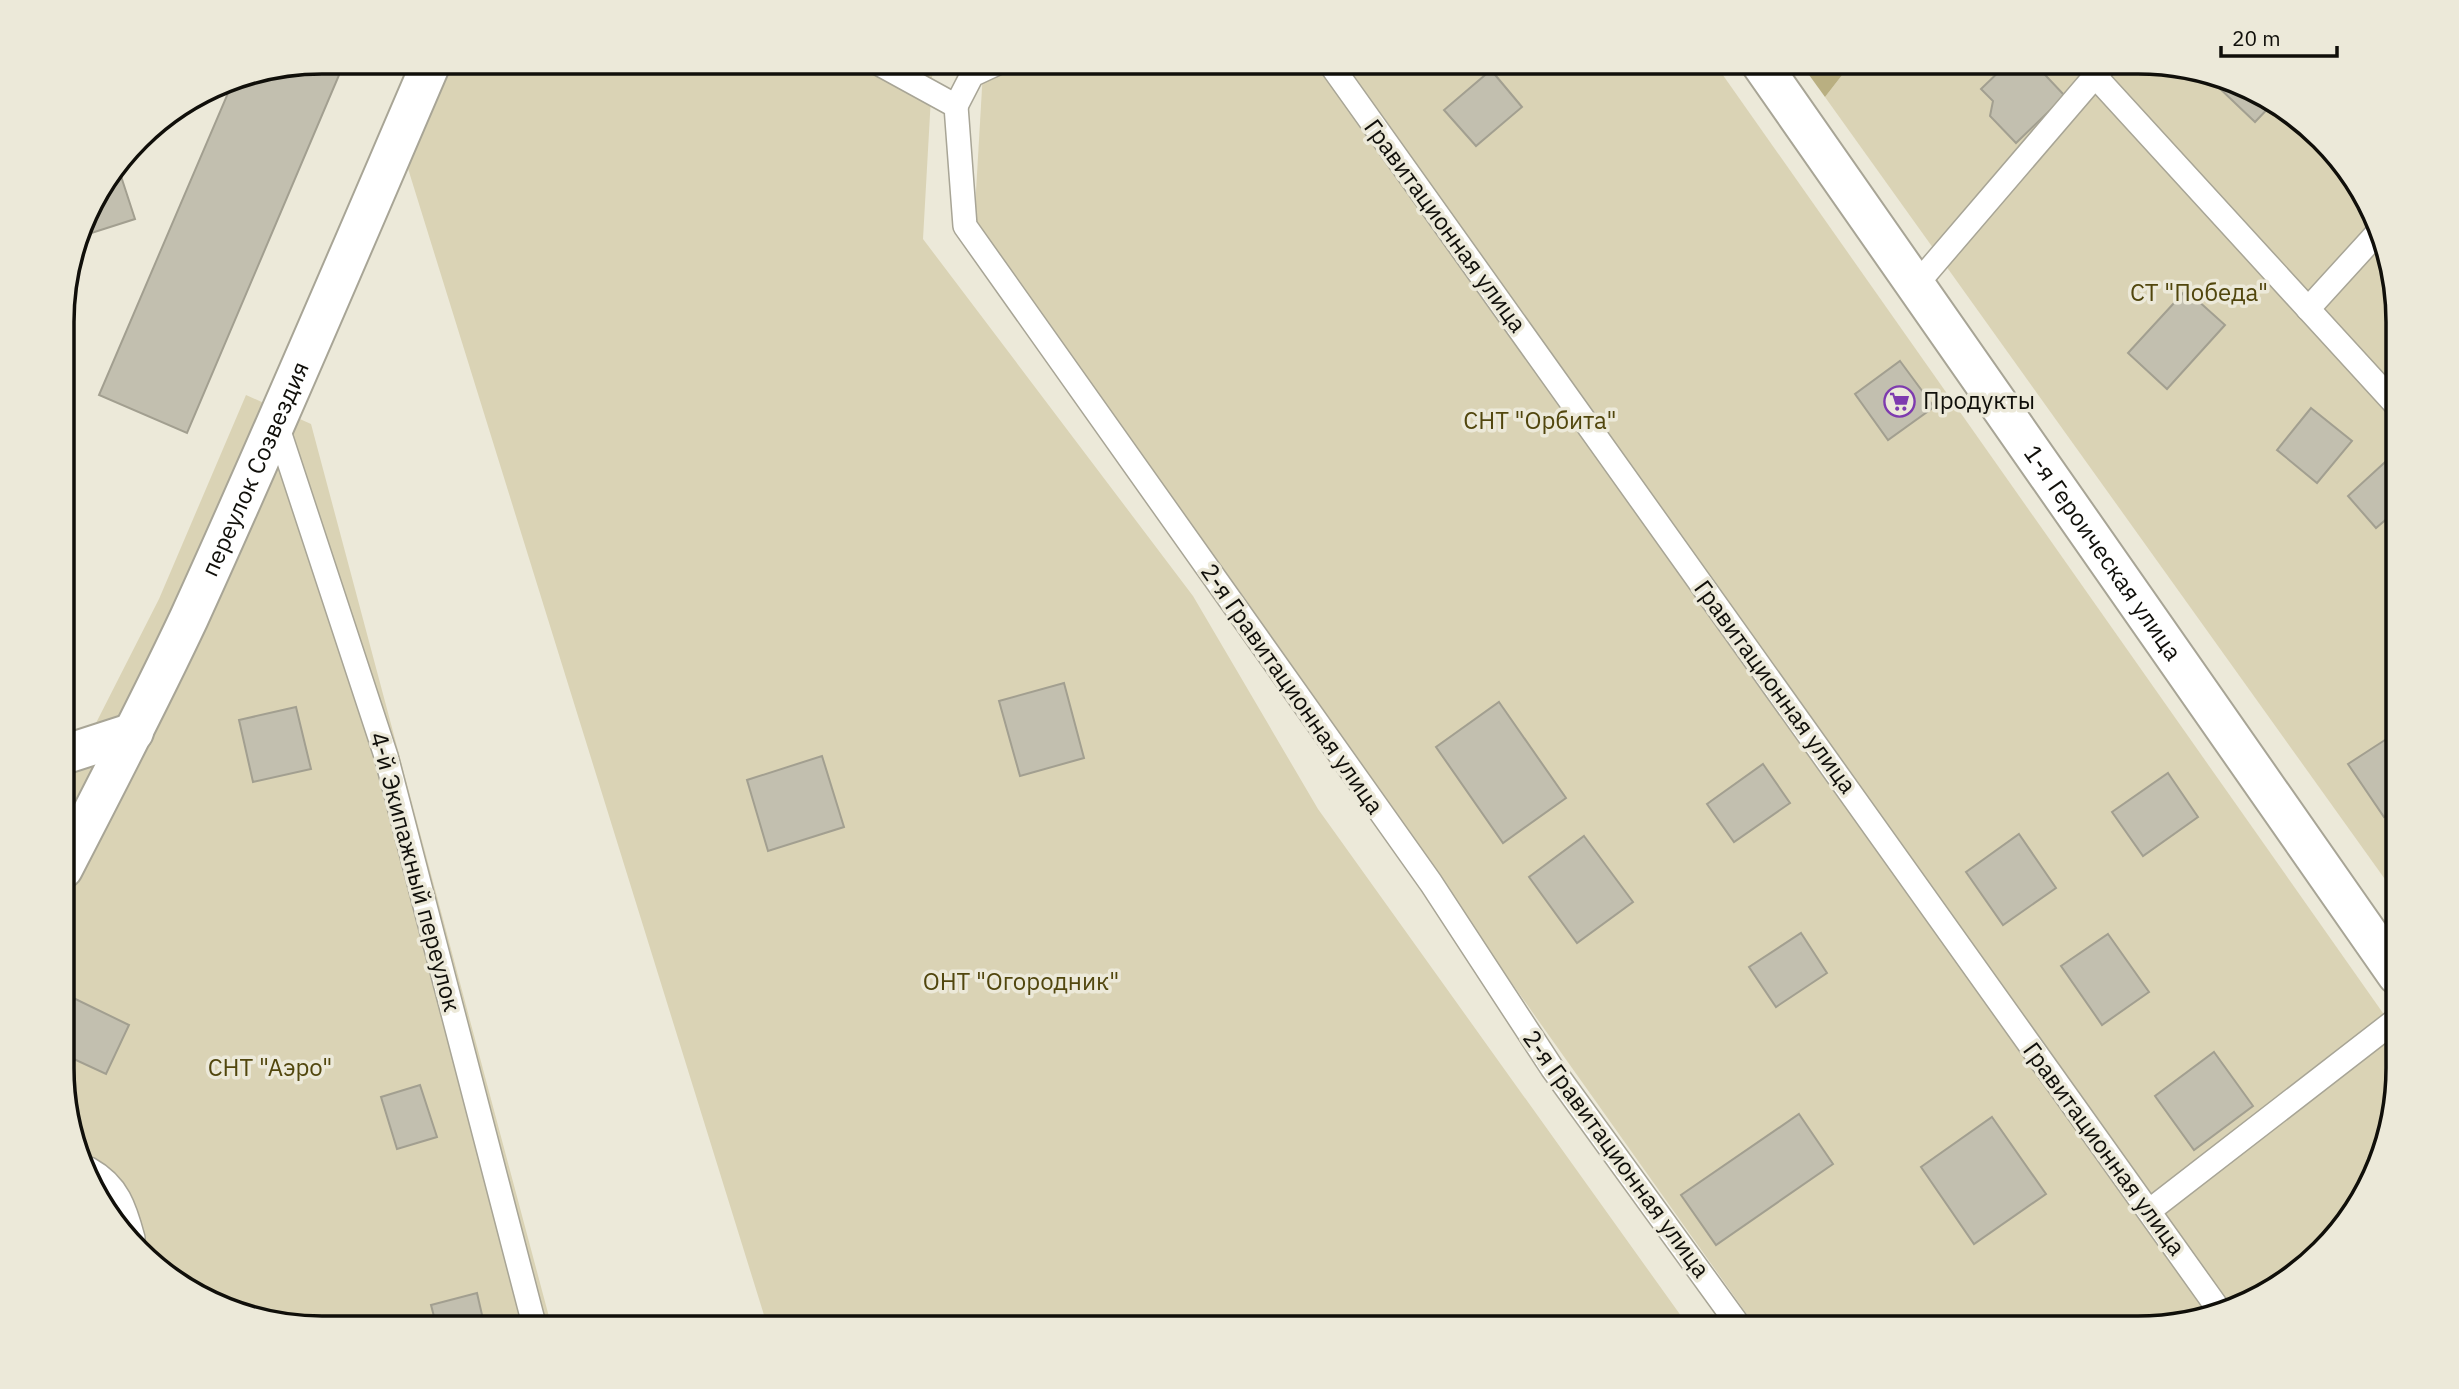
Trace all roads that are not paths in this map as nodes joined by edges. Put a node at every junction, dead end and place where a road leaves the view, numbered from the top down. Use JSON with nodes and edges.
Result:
{"nodes":[{"id":1,"x":426,"y":74,"type":"edge"},
{"id":2,"x":898,"y":74,"type":"edge"},
{"id":3,"x":974,"y":74,"type":"edge"},
{"id":4,"x":1337,"y":74,"type":"edge"},
{"id":5,"x":1768,"y":74,"type":"edge"},
{"id":6,"x":2096,"y":74,"type":"edge"},
{"id":7,"x":2106,"y":74,"type":"edge"},
{"id":8,"x":956,"y":106,"type":"junction"},
{"id":9,"x":2371,"y":240,"type":"edge"},
{"id":10,"x":1916,"y":285,"type":"junction"},
{"id":11,"x":2308,"y":309,"type":"junction"},
{"id":12,"x":2385,"y":393,"type":"edge"},
{"id":13,"x":276,"y":422,"type":"junction"},
{"id":14,"x":134,"y":732,"type":"junction"},
{"id":15,"x":74,"y":751,"type":"edge"},
{"id":16,"x":74,"y":848,"type":"edge"},
{"id":17,"x":2386,"y":959,"type":"edge"},
{"id":18,"x":2386,"y":1027,"type":"edge"},
{"id":19,"x":98,"y":1174,"type":"edge"},
{"id":20,"x":2149,"y":1211,"type":"junction"},
{"id":21,"x":129,"y":1224,"type":"edge"},
{"id":22,"x":2214,"y":1303,"type":"edge"},
{"id":23,"x":532,"y":1316,"type":"edge"},
{"id":24,"x":1732,"y":1316,"type":"edge"}],
"edges":[{"from":1,"to":13,"type":"street","name":"переулок Созвездия"},
{"from":2,"to":8,"type":"lane"},
{"from":3,"to":8,"type":"lane"},
{"from":4,"to":20,"type":"lane","name":"Гравитационная улица"},
{"from":5,"to":10,"type":"street","name":"1-я Героическая улица"},
{"from":6,"to":10,"type":"lane"},
{"from":7,"to":11,"type":"lane"},
{"from":8,"to":24,"type":"lane","name":"2-я Гравитационная улица"},
{"from":9,"to":11,"type":"lane"},
{"from":10,"to":17,"type":"street","name":"1-я Героическая улица"},
{"from":11,"to":12,"type":"lane"},
{"from":13,"to":14,"type":"street","name":"переулок Созвездия"},
{"from":13,"to":23,"type":"lane","name":"4-й Экипажный переулок"},
{"from":14,"to":15,"type":"street"},
{"from":14,"to":16,"type":"street","name":"переулок Созвездия"},
{"from":18,"to":20,"type":"lane"},
{"from":19,"to":21,"type":"lane"},
{"from":20,"to":22,"type":"lane","name":"Гравитационная улица"}]}
